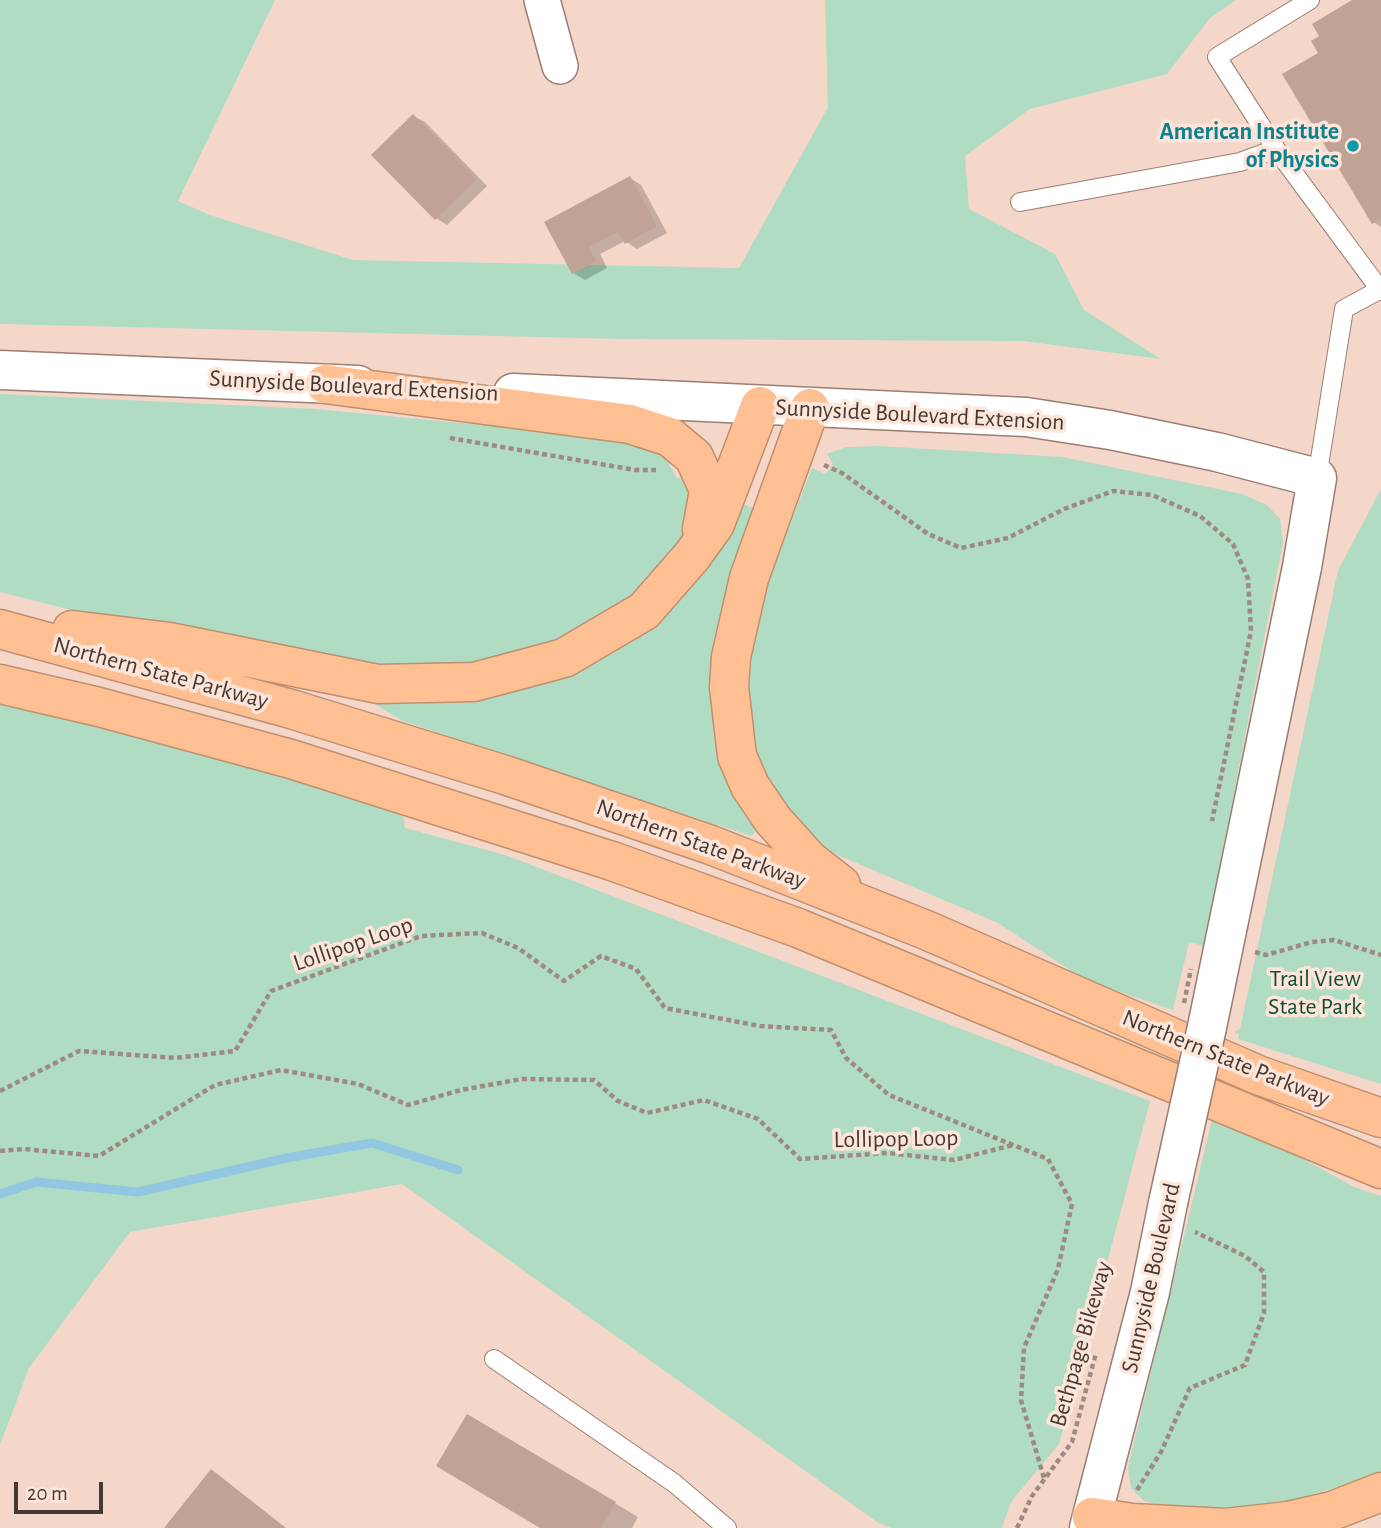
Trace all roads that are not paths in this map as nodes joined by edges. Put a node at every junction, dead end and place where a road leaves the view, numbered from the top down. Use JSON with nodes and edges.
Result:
{"nodes":[{"id":1,"x":542,"y":0,"type":"edge"},
{"id":2,"x":1310,"y":0,"type":"edge"},
{"id":3,"x":560,"y":66,"type":"dead end"},
{"id":4,"x":1276,"y":149,"type":"junction"},
{"id":5,"x":1020,"y":202,"type":"dead end"},
{"id":6,"x":1380,"y":290,"type":"edge"},
{"id":7,"x":0,"y":370,"type":"edge"},
{"id":8,"x":325,"y":384,"type":"junction"},
{"id":9,"x":760,"y":406,"type":"junction"},
{"id":10,"x":810,"y":408,"type":"junction"},
{"id":11,"x":1317,"y":478,"type":"junction"},
{"id":12,"x":692,"y":556,"type":"junction"},
{"id":13,"x":0,"y":621,"type":"edge"},
{"id":14,"x":0,"y":629,"type":"edge"},
{"id":15,"x":0,"y":684,"type":"edge"},
{"id":16,"x":880,"y":912,"type":"junction"},
{"id":17,"x":1381,"y":1118,"type":"edge"},
{"id":18,"x":1379,"y":1169,"type":"edge"},
{"id":19,"x":494,"y":1359,"type":"dead end"},
{"id":20,"x":1381,"y":1492,"type":"edge"},
{"id":21,"x":1091,"y":1522,"type":"edge"},
{"id":22,"x":727,"y":1528,"type":"edge"}],
"edges":[{"from":1,"to":3,"type":"street"},
{"from":2,"to":4,"type":"lane"},
{"from":4,"to":5,"type":"lane"},
{"from":4,"to":6,"type":"lane"},
{"from":6,"to":11,"type":"lane"},
{"from":7,"to":8,"type":"main road","name":"Sunnyside Boulevard Extension"},
{"from":8,"to":9,"type":"main road","name":"Sunnyside Boulevard Extension"},
{"from":8,"to":12,"type":"highway"},
{"from":9,"to":10,"type":"main road","name":"Sunnyside Boulevard Extension"},
{"from":9,"to":12,"type":"highway"},
{"from":10,"to":11,"type":"main road","name":"Sunnyside Boulevard Extension"},
{"from":10,"to":16,"type":"highway"},
{"from":11,"to":21,"type":"main road","name":"Sunnyside Boulevard","bridge":true},
{"from":12,"to":13,"type":"highway"},
{"from":14,"to":16,"type":"highway","name":"Northern State Parkway"},
{"from":15,"to":18,"type":"highway","name":"Northern State Parkway"},
{"from":16,"to":17,"type":"highway","name":"Northern State Parkway"},
{"from":19,"to":22,"type":"lane"},
{"from":20,"to":21,"type":"highway"}]}
